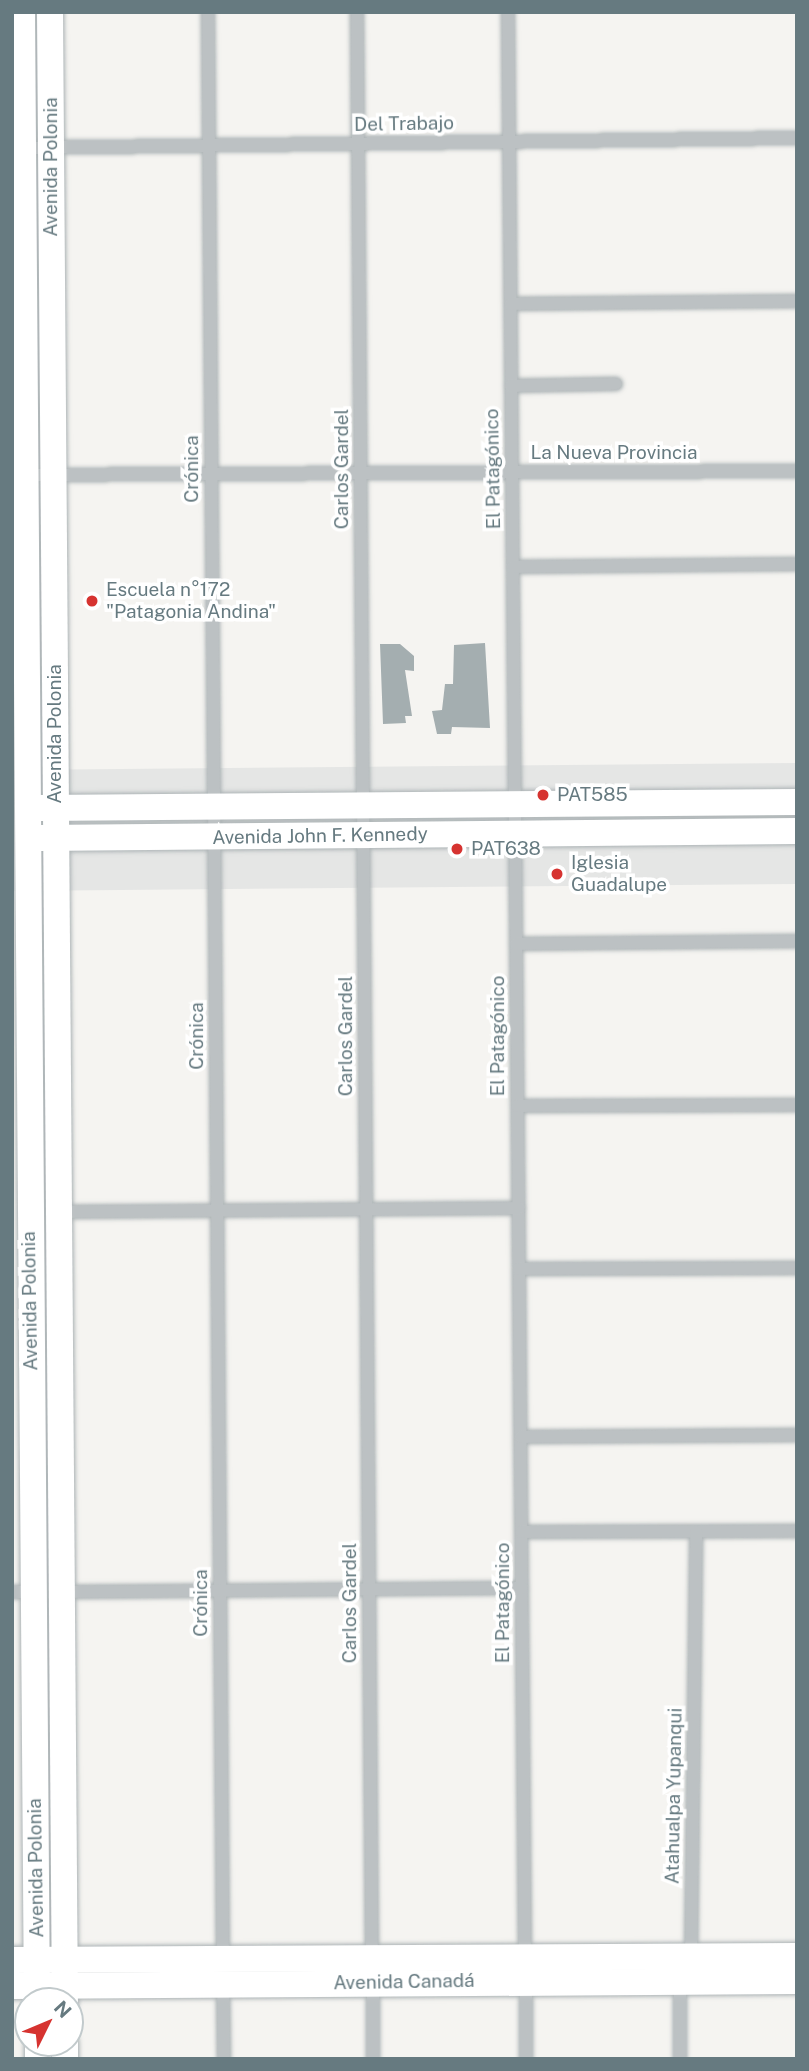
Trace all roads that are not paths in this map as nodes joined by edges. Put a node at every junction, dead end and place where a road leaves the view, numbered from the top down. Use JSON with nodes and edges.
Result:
{"nodes":[{"id":1,"x":22,"y":12,"type":"edge"},
{"id":2,"x":50,"y":12,"type":"edge"},
{"id":3,"x":208,"y":12,"type":"edge"},
{"id":4,"x":358,"y":12,"type":"edge"},
{"id":5,"x":508,"y":12,"type":"edge"},
{"id":6,"x":797,"y":138,"type":"edge"},
{"id":7,"x":509,"y":142,"type":"junction"},
{"id":8,"x":358,"y":144,"type":"junction"},
{"id":9,"x":209,"y":145,"type":"junction"},
{"id":10,"x":51,"y":147,"type":"junction"},
{"id":11,"x":17,"y":148,"type":"edge"},
{"id":12,"x":797,"y":301,"type":"edge"},
{"id":13,"x":511,"y":304,"type":"junction"},
{"id":14,"x":616,"y":384,"type":"dead end"},
{"id":15,"x":511,"y":386,"type":"junction"},
{"id":16,"x":797,"y":471,"type":"edge"},
{"id":17,"x":361,"y":473,"type":"junction"},
{"id":18,"x":512,"y":473,"type":"junction"},
{"id":19,"x":53,"y":474,"type":"junction"},
{"id":20,"x":211,"y":474,"type":"junction"},
{"id":21,"x":18,"y":475,"type":"edge"},
{"id":22,"x":797,"y":564,"type":"edge"},
{"id":23,"x":513,"y":567,"type":"junction"},
{"id":24,"x":797,"y":802,"type":"edge"},
{"id":25,"x":515,"y":804,"type":"junction"},
{"id":26,"x":214,"y":805,"type":"junction"},
{"id":27,"x":363,"y":806,"type":"junction"},
{"id":28,"x":19,"y":808,"type":"edge"},
{"id":29,"x":56,"y":808,"type":"junction"},
{"id":30,"x":797,"y":831,"type":"edge"},
{"id":31,"x":516,"y":834,"type":"junction"},
{"id":32,"x":364,"y":835,"type":"junction"},
{"id":33,"x":56,"y":838,"type":"junction"},
{"id":34,"x":214,"y":838,"type":"junction"},
{"id":35,"x":19,"y":839,"type":"edge"},
{"id":36,"x":797,"y":941,"type":"edge"},
{"id":37,"x":516,"y":944,"type":"junction"},
{"id":38,"x":797,"y":1104,"type":"edge"},
{"id":39,"x":518,"y":1106,"type":"junction"},
{"id":40,"x":519,"y":1208,"type":"junction"},
{"id":41,"x":367,"y":1209,"type":"junction"},
{"id":42,"x":217,"y":1210,"type":"junction"},
{"id":43,"x":21,"y":1212,"type":"edge"},
{"id":44,"x":59,"y":1212,"type":"junction"},
{"id":45,"x":797,"y":1268,"type":"edge"},
{"id":46,"x":519,"y":1269,"type":"junction"},
{"id":47,"x":797,"y":1435,"type":"edge"},
{"id":48,"x":521,"y":1437,"type":"junction"},
{"id":49,"x":797,"y":1531,"type":"edge"},
{"id":50,"x":522,"y":1532,"type":"junction"},
{"id":51,"x":696,"y":1532,"type":"junction"},
{"id":52,"x":522,"y":1588,"type":"junction"},
{"id":53,"x":370,"y":1589,"type":"junction"},
{"id":54,"x":220,"y":1591,"type":"junction"},
{"id":55,"x":23,"y":1592,"type":"edge"},
{"id":56,"x":62,"y":1592,"type":"junction"},
{"id":57,"x":797,"y":1956,"type":"edge"},
{"id":58,"x":685,"y":1969,"type":"junction"},
{"id":59,"x":526,"y":1970,"type":"junction"},
{"id":60,"x":372,"y":1971,"type":"junction"},
{"id":61,"x":223,"y":1973,"type":"junction"},
{"id":62,"x":27,"y":1979,"type":"edge"},
{"id":63,"x":797,"y":1981,"type":"edge"},
{"id":64,"x":65,"y":1982,"type":"edge"},
{"id":65,"x":224,"y":2059,"type":"edge"},
{"id":66,"x":373,"y":2059,"type":"edge"},
{"id":67,"x":526,"y":2059,"type":"edge"},
{"id":68,"x":680,"y":2059,"type":"edge"}],
"edges":[{"from":1,"to":11,"type":"main road","name":"Avenida Polonia"},
{"from":2,"to":10,"type":"main road","name":"Avenida Polonia"},
{"from":3,"to":9,"type":"street","name":"Crónica"},
{"from":4,"to":8,"type":"street","name":"Carlos Gardel"},
{"from":5,"to":7,"type":"street","name":"El Patagónico"},
{"from":6,"to":7,"type":"street","name":"Del Trabajo"},
{"from":7,"to":8,"type":"street","name":"Del Trabajo"},
{"from":7,"to":13,"type":"street","name":"El Patagónico"},
{"from":8,"to":9,"type":"street","name":"Del Trabajo"},
{"from":8,"to":17,"type":"street","name":"Carlos Gardel"},
{"from":9,"to":10,"type":"street","name":"Del Trabajo"},
{"from":9,"to":20,"type":"street","name":"Crónica"},
{"from":10,"to":11,"type":"street","name":"Del Trabajo"},
{"from":10,"to":19,"type":"main road","name":"Avenida Polonia"},
{"from":11,"to":21,"type":"main road","name":"Avenida Polonia"},
{"from":12,"to":13,"type":"street"},
{"from":13,"to":15,"type":"street","name":"El Patagónico"},
{"from":14,"to":15,"type":"street"},
{"from":15,"to":18,"type":"street","name":"El Patagónico"},
{"from":16,"to":18,"type":"street","name":"La Nueva Provincia"},
{"from":17,"to":18,"type":"street","name":"La Nueva Provincia"},
{"from":17,"to":20,"type":"street","name":"La Nueva Provincia"},
{"from":17,"to":27,"type":"street","name":"Carlos Gardel"},
{"from":18,"to":23,"type":"street","name":"El Patagónico"},
{"from":19,"to":20,"type":"street","name":"La Nueva Provincia"},
{"from":19,"to":21,"type":"street","name":"La Nueva Provincia"},
{"from":19,"to":29,"type":"main road","name":"Avenida Polonia"},
{"from":20,"to":26,"type":"street","name":"Crónica"},
{"from":21,"to":28,"type":"main road","name":"Avenida Polonia"},
{"from":22,"to":23,"type":"street"},
{"from":23,"to":25,"type":"street","name":"El Patagónico"},
{"from":24,"to":25,"type":"main road","name":"Avenida John F. Kennedy"},
{"from":25,"to":27,"type":"main road","name":"Avenida John F. Kennedy"},
{"from":25,"to":31,"type":"street","name":"El Patagónico"},
{"from":26,"to":27,"type":"main road","name":"Avenida John F. Kennedy"},
{"from":26,"to":29,"type":"main road","name":"Avenida John F. Kennedy"},
{"from":26,"to":34,"type":"street","name":"Crónica"},
{"from":27,"to":32,"type":"street","name":"Carlos Gardel"},
{"from":28,"to":29,"type":"main road","name":"Avenida John F. Kennedy"},
{"from":28,"to":35,"type":"main road","name":"Avenida Polonia"},
{"from":29,"to":33,"type":"main road","name":"Avenida Polonia"},
{"from":30,"to":31,"type":"main road","name":"Avenida John F. Kennedy"},
{"from":31,"to":32,"type":"main road","name":"Avenida John F. Kennedy"},
{"from":31,"to":37,"type":"street","name":"El Patagónico"},
{"from":32,"to":34,"type":"main road","name":"Avenida John F. Kennedy"},
{"from":32,"to":41,"type":"street","name":"Carlos Gardel"},
{"from":33,"to":34,"type":"main road","name":"Avenida John F. Kennedy"},
{"from":33,"to":35,"type":"main road","name":"Avenida John F. Kennedy"},
{"from":33,"to":44,"type":"main road","name":"Avenida Polonia"},
{"from":34,"to":42,"type":"street","name":"Crónica"},
{"from":35,"to":43,"type":"main road","name":"Avenida Polonia"},
{"from":36,"to":37,"type":"street"},
{"from":37,"to":39,"type":"street","name":"El Patagónico"},
{"from":38,"to":39,"type":"street"},
{"from":39,"to":40,"type":"street","name":"El Patagónico"},
{"from":40,"to":41,"type":"street"},
{"from":40,"to":46,"type":"street","name":"El Patagónico"},
{"from":41,"to":42,"type":"street"},
{"from":41,"to":53,"type":"street","name":"Carlos Gardel"},
{"from":42,"to":44,"type":"street"},
{"from":42,"to":54,"type":"street","name":"Crónica"},
{"from":43,"to":44,"type":"street"},
{"from":43,"to":55,"type":"main road","name":"Avenida Polonia"},
{"from":44,"to":56,"type":"main road","name":"Avenida Polonia"},
{"from":45,"to":46,"type":"street"},
{"from":46,"to":48,"type":"street","name":"El Patagónico"},
{"from":47,"to":48,"type":"street"},
{"from":48,"to":50,"type":"street","name":"El Patagónico"},
{"from":49,"to":51,"type":"street"},
{"from":50,"to":51,"type":"street"},
{"from":50,"to":52,"type":"street","name":"El Patagónico"},
{"from":51,"to":58,"type":"street","name":"Atahualpa Yupanqui"},
{"from":52,"to":53,"type":"street"},
{"from":52,"to":59,"type":"street","name":"El Patagónico"},
{"from":53,"to":54,"type":"street"},
{"from":53,"to":60,"type":"street","name":"Carlos Gardel"},
{"from":54,"to":56,"type":"street"},
{"from":54,"to":61,"type":"street","name":"Crónica"},
{"from":55,"to":56,"type":"street"},
{"from":55,"to":62,"type":"main road","name":"Avenida Polonia"},
{"from":56,"to":64,"type":"main road","name":"Avenida Polonia"},
{"from":57,"to":58,"type":"main road","name":"Avenida Canadá"},
{"from":58,"to":59,"type":"main road","name":"Avenida Canadá"},
{"from":58,"to":63,"type":"main road","name":"Avenida Canadá"},
{"from":58,"to":68,"type":"street","name":"Atahualpa Yupanqui"},
{"from":59,"to":60,"type":"main road","name":"Avenida Canadá"},
{"from":59,"to":67,"type":"street","name":"El Patagónico"},
{"from":60,"to":61,"type":"main road","name":"Avenida Canadá"},
{"from":60,"to":66,"type":"street","name":"Carlos Gardel"},
{"from":61,"to":64,"type":"main road","name":"Avenida Canadá"},
{"from":61,"to":65,"type":"street","name":"Crónica"},
{"from":62,"to":64,"type":"main road","name":"Avenida Canadá"}]}
